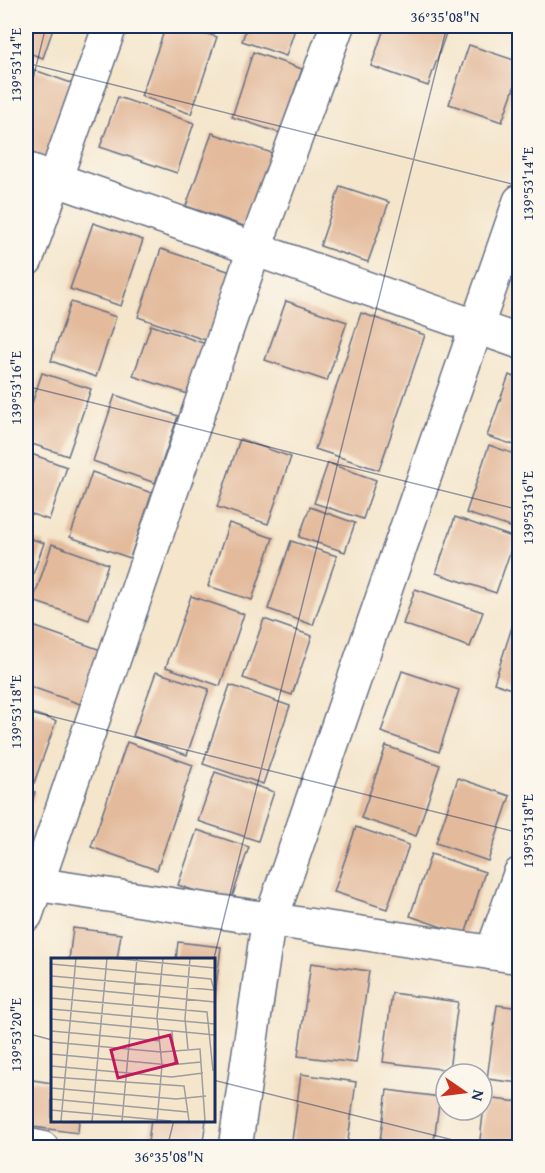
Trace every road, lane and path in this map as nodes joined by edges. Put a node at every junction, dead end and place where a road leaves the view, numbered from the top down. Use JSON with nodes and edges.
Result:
{"nodes":[{"id":1,"x":110,"y":26,"type":"edge"},
{"id":2,"x":337,"y":26,"type":"edge"},
{"id":3,"x":40,"y":174,"type":"edge"},
{"id":4,"x":519,"y":201,"type":"edge"},
{"id":5,"x":254,"y":250,"type":"junction"},
{"id":6,"x":26,"y":260,"type":"edge"},
{"id":7,"x":476,"y":327,"type":"junction"},
{"id":8,"x":519,"y":342,"type":"edge"},
{"id":9,"x":519,"y":874,"type":"edge"},
{"id":10,"x":30,"y":882,"type":"edge"},
{"id":11,"x":26,"y":915,"type":"edge"},
{"id":12,"x":270,"y":920,"type":"junction"},
{"id":13,"x":506,"y":955,"type":"edge"},
{"id":14,"x":26,"y":1145,"type":"edge"},
{"id":15,"x":42,"y":1148,"type":"edge"},
{"id":16,"x":235,"y":1148,"type":"edge"}],
"edges":[{"from":1,"to":3,"type":"street"},
{"from":2,"to":5,"type":"street"},
{"from":3,"to":5,"type":"street"},
{"from":3,"to":6,"type":"street"},
{"from":4,"to":7,"type":"street"},
{"from":5,"to":7,"type":"street"},
{"from":5,"to":10,"type":"street"},
{"from":7,"to":8,"type":"street"},
{"from":7,"to":12,"type":"street"},
{"from":9,"to":13,"type":"street"},
{"from":10,"to":11,"type":"street"},
{"from":10,"to":12,"type":"street"},
{"from":12,"to":13,"type":"street"},
{"from":12,"to":16,"type":"street"},
{"from":14,"to":15,"type":"street"}]}
